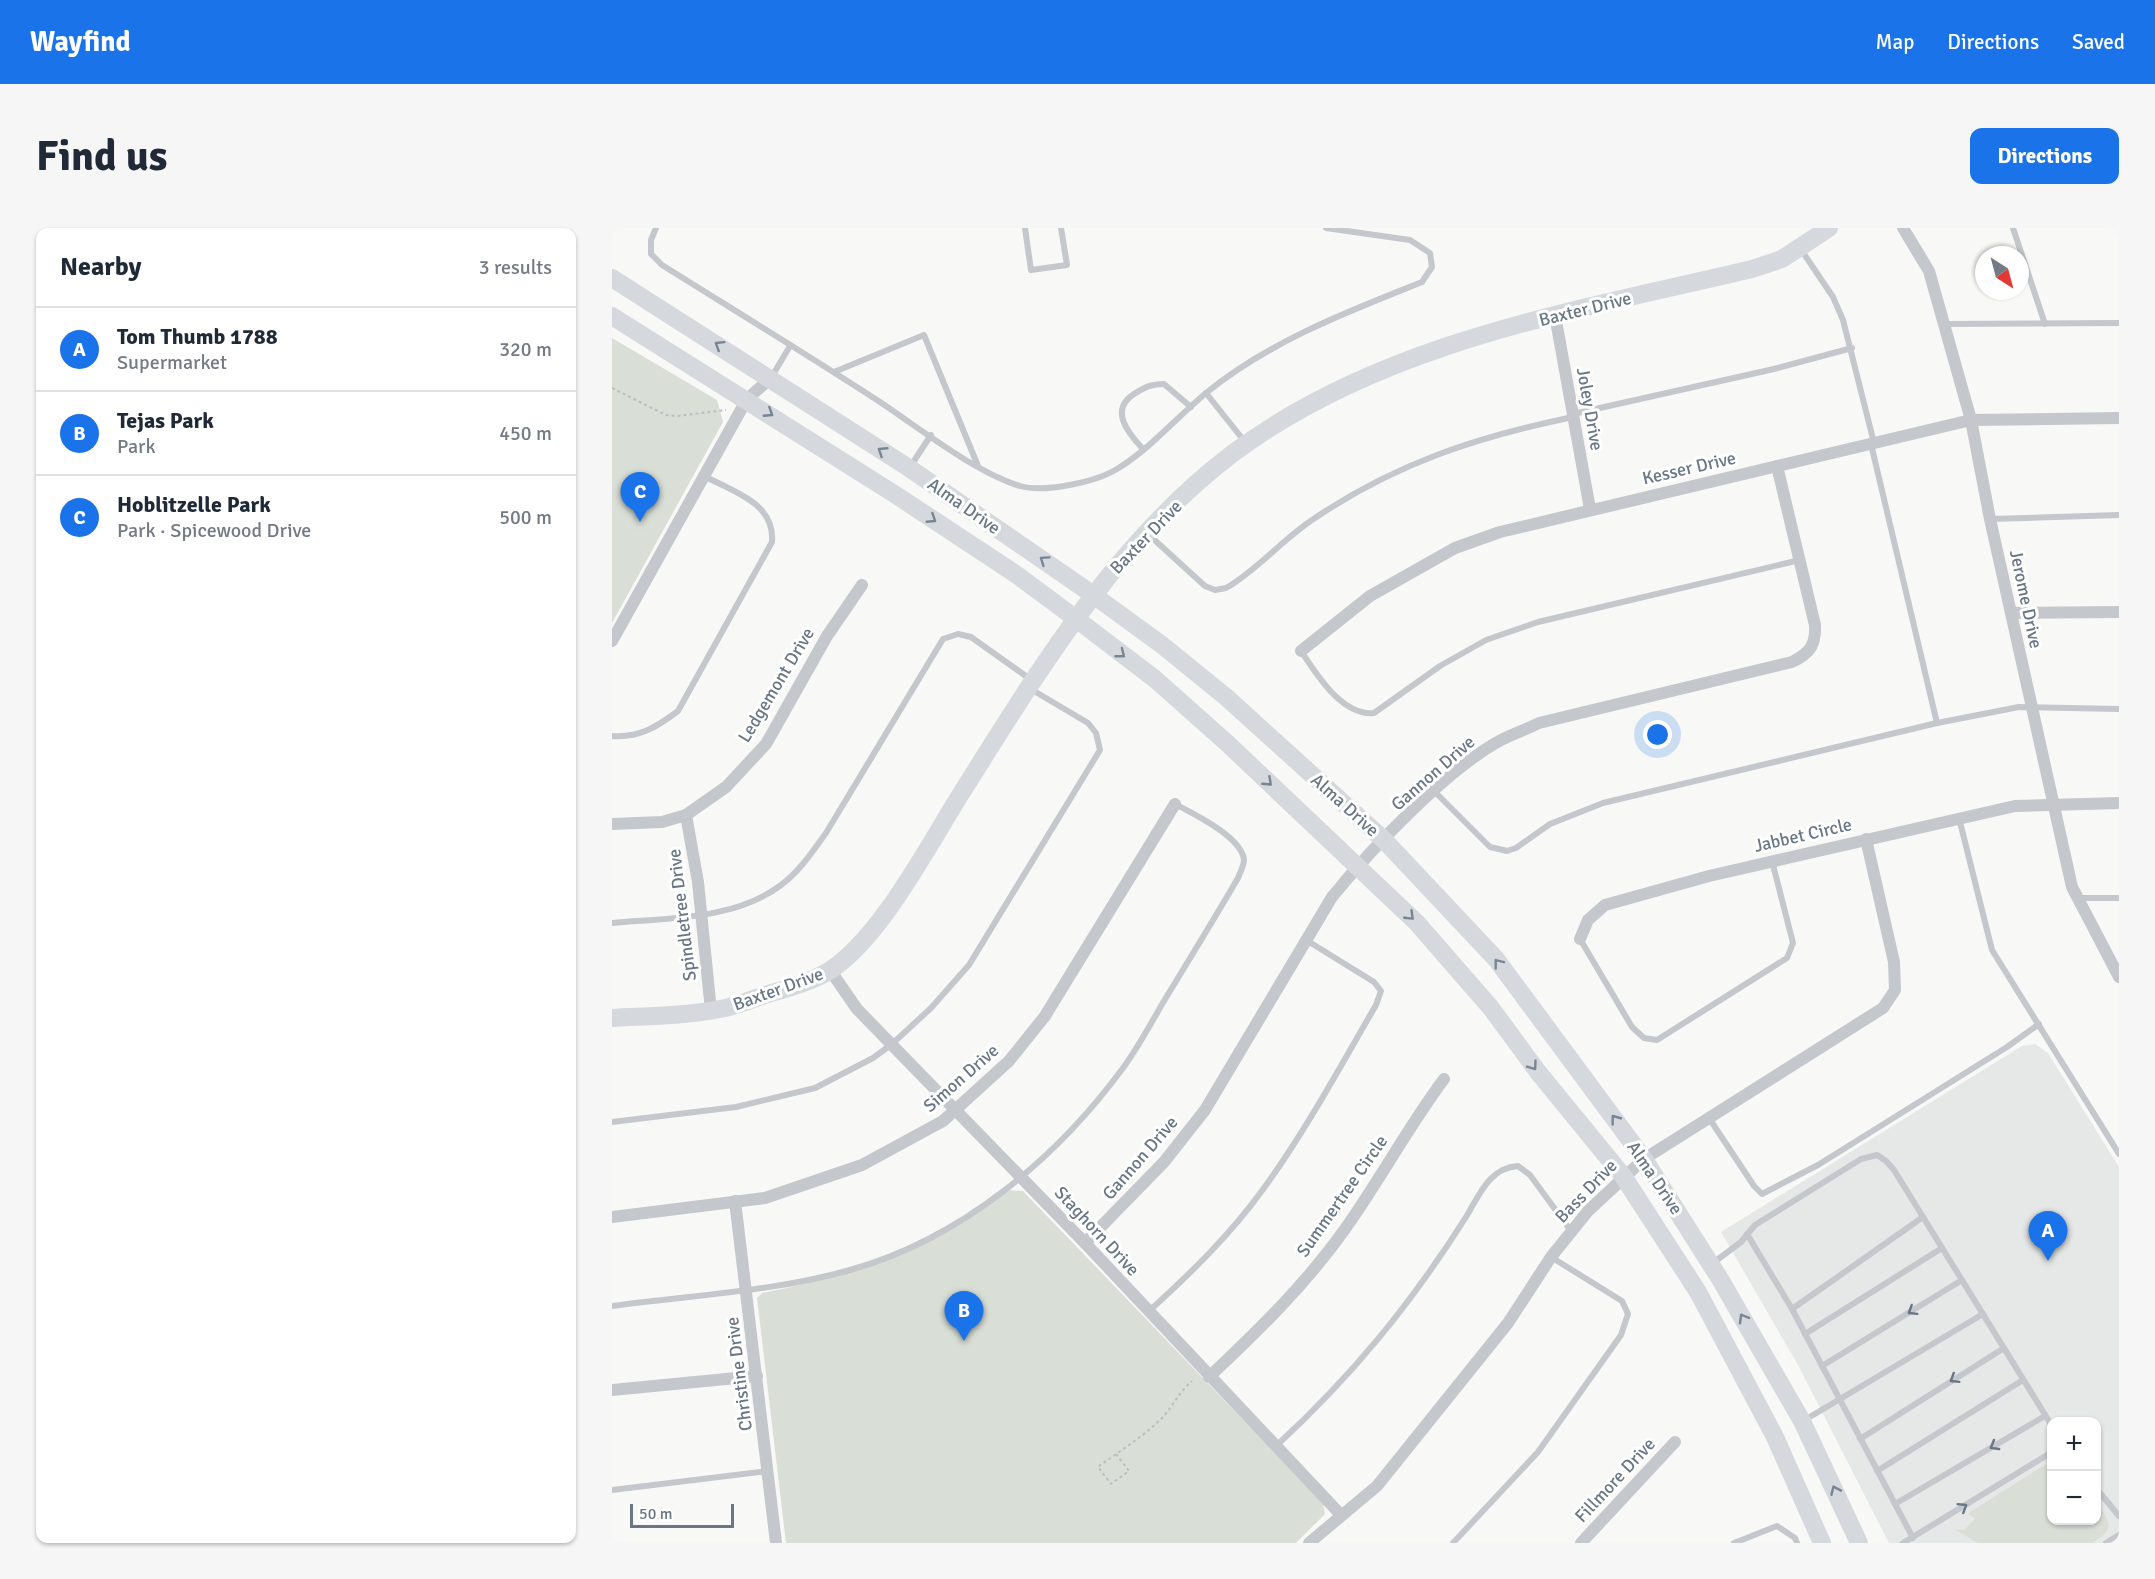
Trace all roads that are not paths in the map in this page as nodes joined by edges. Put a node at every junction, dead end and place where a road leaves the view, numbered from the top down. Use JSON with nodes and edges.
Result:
{"nodes":[{"id":1,"x":656,"y":228,"type":"edge"},
{"id":2,"x":1025,"y":228,"type":"edge"},
{"id":3,"x":1061,"y":228,"type":"edge"},
{"id":4,"x":1326,"y":228,"type":"edge"},
{"id":5,"x":1829,"y":228,"type":"edge"},
{"id":6,"x":1903,"y":228,"type":"edge"},
{"id":7,"x":2013,"y":228,"type":"edge"},
{"id":8,"x":1800,"y":248,"type":"junction"},
{"id":9,"x":613,"y":279,"type":"edge"},
{"id":10,"x":1555,"y":315,"type":"junction"},
{"id":11,"x":612,"y":316,"type":"edge"},
{"id":12,"x":2119,"y":323,"type":"edge"},
{"id":13,"x":1945,"y":324,"type":"junction"},
{"id":14,"x":2045,"y":324,"type":"junction"},
{"id":15,"x":790,"y":346,"type":"junction"},
{"id":16,"x":1852,"y":348,"type":"junction"},
{"id":17,"x":834,"y":372,"type":"junction"},
{"id":18,"x":771,"y":378,"type":"junction"},
{"id":19,"x":1206,"y":393,"type":"junction"},
{"id":20,"x":747,"y":399,"type":"junction"},
{"id":21,"x":1191,"y":407,"type":"junction"},
{"id":22,"x":1573,"y":415,"type":"junction"},
{"id":23,"x":2119,"y":418,"type":"edge"},
{"id":24,"x":1971,"y":420,"type":"junction"},
{"id":25,"x":931,"y":435,"type":"junction"},
{"id":26,"x":1247,"y":444,"type":"junction"},
{"id":27,"x":1872,"y":444,"type":"junction"},
{"id":28,"x":1143,"y":449,"type":"junction"},
{"id":29,"x":978,"y":466,"type":"junction"},
{"id":30,"x":1777,"y":466,"type":"junction"},
{"id":31,"x":909,"y":468,"type":"junction"},
{"id":32,"x":704,"y":476,"type":"junction"},
{"id":33,"x":896,"y":495,"type":"junction"},
{"id":34,"x":1590,"y":509,"type":"junction"},
{"id":35,"x":2119,"y":515,"type":"edge"},
{"id":36,"x":1990,"y":519,"type":"junction"},
{"id":37,"x":1147,"y":534,"type":"junction"},
{"id":38,"x":1800,"y":560,"type":"junction"},
{"id":39,"x":862,"y":585,"type":"dead end"},
{"id":40,"x":1092,"y":594,"type":"junction"},
{"id":41,"x":2119,"y":612,"type":"edge"},
{"id":42,"x":2012,"y":613,"type":"junction"},
{"id":43,"x":1075,"y":618,"type":"junction"},
{"id":44,"x":612,"y":641,"type":"edge"},
{"id":45,"x":1301,"y":651,"type":"joint"},
{"id":46,"x":1031,"y":685,"type":"junction"},
{"id":47,"x":2031,"y":707,"type":"junction"},
{"id":48,"x":2119,"y":709,"type":"edge"},
{"id":49,"x":1936,"y":723,"type":"junction"},
{"id":50,"x":612,"y":735,"type":"edge"},
{"id":51,"x":1435,"y":792,"type":"junction"},
{"id":52,"x":2055,"y":803,"type":"junction"},
{"id":53,"x":2119,"y":803,"type":"edge"},
{"id":54,"x":1175,"y":804,"type":"joint"},
{"id":55,"x":686,"y":815,"type":"junction"},
{"id":56,"x":1959,"y":818,"type":"junction"},
{"id":57,"x":612,"y":824,"type":"edge"},
{"id":58,"x":1866,"y":839,"type":"junction"},
{"id":59,"x":1384,"y":840,"type":"junction"},
{"id":60,"x":1772,"y":860,"type":"junction"},
{"id":61,"x":1358,"y":865,"type":"junction"},
{"id":62,"x":2078,"y":898,"type":"junction"},
{"id":63,"x":2119,"y":898,"type":"edge"},
{"id":64,"x":701,"y":915,"type":"junction"},
{"id":65,"x":612,"y":923,"type":"edge"},
{"id":66,"x":1580,"y":939,"type":"joint"},
{"id":67,"x":1306,"y":940,"type":"junction"},
{"id":68,"x":830,"y":970,"type":"junction"},
{"id":69,"x":2119,"y":977,"type":"edge"},
{"id":70,"x":711,"y":1011,"type":"junction"},
{"id":71,"x":612,"y":1018,"type":"edge"},
{"id":72,"x":2039,"y":1024,"type":"junction"},
{"id":73,"x":892,"y":1044,"type":"junction"},
{"id":74,"x":1444,"y":1079,"type":"dead end"},
{"id":75,"x":956,"y":1109,"type":"junction"},
{"id":76,"x":1709,"y":1118,"type":"junction"},
{"id":77,"x":612,"y":1122,"type":"edge"},
{"id":78,"x":2119,"y":1154,"type":"edge"},
{"id":79,"x":1644,"y":1159,"type":"junction"},
{"id":80,"x":1623,"y":1176,"type":"junction"},
{"id":81,"x":1021,"y":1177,"type":"junction"},
{"id":82,"x":735,"y":1201,"type":"junction"},
{"id":83,"x":612,"y":1217,"type":"edge"},
{"id":84,"x":1923,"y":1217,"type":"junction"},
{"id":85,"x":1572,"y":1231,"type":"junction"},
{"id":86,"x":1748,"y":1234,"type":"junction"},
{"id":87,"x":1085,"y":1243,"type":"junction"},
{"id":88,"x":1942,"y":1248,"type":"junction"},
{"id":89,"x":1551,"y":1257,"type":"junction"},
{"id":90,"x":1711,"y":1264,"type":"junction"},
{"id":91,"x":1962,"y":1280,"type":"junction"},
{"id":92,"x":747,"y":1291,"type":"junction"},
{"id":93,"x":612,"y":1306,"type":"edge"},
{"id":94,"x":1792,"y":1310,"type":"junction"},
{"id":95,"x":1148,"y":1312,"type":"junction"},
{"id":96,"x":1983,"y":1314,"type":"junction"},
{"id":97,"x":1805,"y":1334,"type":"junction"},
{"id":98,"x":2004,"y":1348,"type":"junction"},
{"id":99,"x":1822,"y":1366,"type":"junction"},
{"id":100,"x":757,"y":1376,"type":"junction"},
{"id":101,"x":1209,"y":1377,"type":"junction"},
{"id":102,"x":2023,"y":1380,"type":"junction"},
{"id":103,"x":612,"y":1390,"type":"edge"},
{"id":104,"x":1840,"y":1401,"type":"junction"},
{"id":105,"x":2045,"y":1416,"type":"junction"},
{"id":106,"x":2047,"y":1419,"type":"edge"},
{"id":107,"x":1802,"y":1421,"type":"junction"},
{"id":108,"x":1775,"y":1437,"type":"junction"},
{"id":109,"x":1860,"y":1439,"type":"junction"},
{"id":110,"x":1675,"y":1442,"type":"dead end"},
{"id":111,"x":1275,"y":1446,"type":"junction"},
{"id":112,"x":2047,"y":1455,"type":"edge"},
{"id":113,"x":769,"y":1471,"type":"junction"},
{"id":114,"x":1877,"y":1471,"type":"junction"},
{"id":115,"x":612,"y":1490,"type":"edge"},
{"id":116,"x":2101,"y":1493,"type":"edge"},
{"id":117,"x":1895,"y":1504,"type":"junction"},
{"id":118,"x":1341,"y":1515,"type":"junction"},
{"id":119,"x":2119,"y":1516,"type":"edge"},
{"id":120,"x":2119,"y":1535,"type":"edge"},
{"id":121,"x":1913,"y":1538,"type":"junction"},
{"id":122,"x":776,"y":1543,"type":"edge"},
{"id":123,"x":1309,"y":1543,"type":"edge"},
{"id":124,"x":1453,"y":1543,"type":"edge"},
{"id":125,"x":1581,"y":1543,"type":"edge"},
{"id":126,"x":1734,"y":1543,"type":"edge"},
{"id":127,"x":1797,"y":1543,"type":"edge"},
{"id":128,"x":1822,"y":1543,"type":"edge"},
{"id":129,"x":1859,"y":1543,"type":"edge"},
{"id":130,"x":1903,"y":1543,"type":"edge"},
{"id":131,"x":2106,"y":1543,"type":"edge"}],
"edges":[{"from":1,"to":15,"type":"lane"},
{"from":2,"to":3,"type":"lane"},
{"from":4,"to":19,"type":"lane"},
{"from":5,"to":8,"type":"main road","name":"Baxter Drive"},
{"from":6,"to":13,"type":"street","name":"Jerome Drive"},
{"from":7,"to":14,"type":"lane"},
{"from":8,"to":10,"type":"main road","name":"Baxter Drive"},
{"from":8,"to":16,"type":"lane"},
{"from":18,"to":9,"type":"main road","name":"Alma Drive","one_way":true},
{"from":10,"to":22,"type":"street","name":"Joley Drive"},
{"from":10,"to":26,"type":"main road","name":"Baxter Drive"},
{"from":11,"to":20,"type":"main road","name":"Alma Drive"},
{"from":12,"to":14,"type":"lane"},
{"from":13,"to":14,"type":"lane"},
{"from":13,"to":24,"type":"street","name":"Jerome Drive"},
{"from":15,"to":17,"type":"lane"},
{"from":15,"to":18,"type":"lane"},
{"from":16,"to":22,"type":"lane"},
{"from":16,"to":27,"type":"lane"},
{"from":17,"to":25,"type":"lane"},
{"from":17,"to":29,"type":"lane"},
{"from":18,"to":20,"type":"street"},
{"from":31,"to":18,"type":"main road","name":"Alma Drive","one_way":true},
{"from":19,"to":21,"type":"lane"},
{"from":19,"to":26,"type":"lane"},
{"from":20,"to":32,"type":"street"},
{"from":20,"to":33,"type":"main road","name":"Alma Drive","one_way":true},
{"from":21,"to":28,"type":"lane"},
{"from":21,"to":28,"type":"lane"},
{"from":22,"to":34,"type":"street","name":"Joley Drive"},
{"from":22,"to":37,"type":"lane"},
{"from":23,"to":24,"type":"street","name":"Kesser Drive"},
{"from":24,"to":27,"type":"street","name":"Kesser Drive"},
{"from":24,"to":36,"type":"street","name":"Jerome Drive"},
{"from":25,"to":29,"type":"lane"},
{"from":25,"to":31,"type":"lane"},
{"from":26,"to":37,"type":"main road","name":"Baxter Drive"},
{"from":27,"to":30,"type":"street","name":"Kesser Drive"},
{"from":27,"to":49,"type":"lane"},
{"from":28,"to":29,"type":"lane"},
{"from":30,"to":34,"type":"street","name":"Kesser Drive"},
{"from":30,"to":38,"type":"street","name":"Gannon Drive"},
{"from":31,"to":33,"type":"main road"},
{"from":40,"to":31,"type":"main road","name":"Alma Drive","one_way":true},
{"from":32,"to":44,"type":"street"},
{"from":32,"to":50,"type":"lane"},
{"from":33,"to":43,"type":"main road","name":"Alma Drive","one_way":true},
{"from":34,"to":45,"type":"street","name":"Kesser Drive"},
{"from":35,"to":36,"type":"lane"},
{"from":36,"to":42,"type":"street","name":"Jerome Drive"},
{"from":37,"to":40,"type":"main road","name":"Baxter Drive"},
{"from":38,"to":45,"type":"lane"},
{"from":38,"to":51,"type":"street","name":"Gannon Drive"},
{"from":39,"to":55,"type":"street","name":"Ledgemont Drive"},
{"from":40,"to":43,"type":"main road","name":"Baxter Drive"},
{"from":40,"to":59,"type":"main road","name":"Alma Drive"},
{"from":41,"to":42,"type":"street"},
{"from":42,"to":47,"type":"street","name":"Jerome Drive"},
{"from":43,"to":46,"type":"main road","name":"Baxter Drive"},
{"from":43,"to":61,"type":"main road","name":"Alma Drive","one_way":true},
{"from":46,"to":64,"type":"lane"},
{"from":46,"to":68,"type":"main road","name":"Baxter Drive"},
{"from":46,"to":73,"type":"lane"},
{"from":47,"to":48,"type":"lane"},
{"from":47,"to":49,"type":"lane"},
{"from":47,"to":52,"type":"street","name":"Jerome Drive"},
{"from":49,"to":51,"type":"lane"},
{"from":51,"to":59,"type":"street","name":"Gannon Drive"},
{"from":52,"to":53,"type":"street","name":"Jabbet Circle"},
{"from":52,"to":56,"type":"street","name":"Jabbet Circle"},
{"from":52,"to":62,"type":"street","name":"Jerome Drive"},
{"from":54,"to":75,"type":"street","name":"Simon Drive"},
{"from":54,"to":81,"type":"lane"},
{"from":55,"to":57,"type":"street","name":"Ledgemont Drive"},
{"from":55,"to":64,"type":"street","name":"Spindletree Drive"},
{"from":56,"to":58,"type":"street","name":"Jabbet Circle"},
{"from":56,"to":72,"type":"lane"},
{"from":58,"to":60,"type":"street","name":"Jabbet Circle"},
{"from":58,"to":76,"type":"street","name":"Bass Drive"},
{"from":59,"to":61,"type":"street","name":"Gannon Drive"},
{"from":79,"to":59,"type":"main road","name":"Alma Drive","one_way":true},
{"from":60,"to":66,"type":"street","name":"Jabbet Circle"},
{"from":60,"to":66,"type":"lane"},
{"from":61,"to":67,"type":"street","name":"Gannon Drive"},
{"from":61,"to":80,"type":"main road","name":"Alma Drive","one_way":true},
{"from":62,"to":63,"type":"lane"},
{"from":62,"to":69,"type":"street","name":"Jerome Drive"},
{"from":64,"to":65,"type":"lane"},
{"from":64,"to":70,"type":"street","name":"Spindletree Drive"},
{"from":67,"to":87,"type":"street","name":"Gannon Drive"},
{"from":67,"to":95,"type":"lane"},
{"from":68,"to":70,"type":"main road","name":"Baxter Drive"},
{"from":68,"to":73,"type":"street","name":"Staghorn Drive"},
{"from":70,"to":71,"type":"main road","name":"Baxter Drive"},
{"from":72,"to":76,"type":"lane"},
{"from":72,"to":78,"type":"lane"},
{"from":73,"to":75,"type":"street","name":"Staghorn Drive"},
{"from":73,"to":77,"type":"lane"},
{"from":74,"to":101,"type":"street","name":"Summertree Circle"},
{"from":75,"to":81,"type":"street","name":"Staghorn Drive"},
{"from":75,"to":82,"type":"street","name":"Simon Drive"},
{"from":76,"to":79,"type":"street","name":"Bass Drive"},
{"from":79,"to":80,"type":"street","name":"Bass Drive"},
{"from":79,"to":90,"type":"main road","name":"Alma Drive"},
{"from":80,"to":85,"type":"street","name":"Bass Drive"},
{"from":80,"to":108,"type":"main road","name":"Alma Drive"},
{"from":81,"to":87,"type":"street","name":"Staghorn Drive"},
{"from":81,"to":92,"type":"lane"},
{"from":82,"to":83,"type":"street","name":"Simon Drive"},
{"from":82,"to":92,"type":"street","name":"Christine Drive"},
{"from":84,"to":86,"type":"lane"},
{"from":84,"to":88,"type":"lane"},
{"from":84,"to":94,"type":"lane"},
{"from":85,"to":89,"type":"street","name":"Bass Drive"},
{"from":85,"to":111,"type":"lane"},
{"from":86,"to":90,"type":"lane"},
{"from":86,"to":94,"type":"lane"},
{"from":87,"to":95,"type":"street","name":"Staghorn Drive"},
{"from":88,"to":91,"type":"lane"},
{"from":88,"to":97,"type":"lane"},
{"from":89,"to":118,"type":"street","name":"Bass Drive"},
{"from":89,"to":124,"type":"lane"},
{"from":107,"to":90,"type":"main road","name":"Alma Drive","one_way":true},
{"from":91,"to":96,"type":"lane"},
{"from":91,"to":99,"type":"lane","one_way":true},
{"from":92,"to":93,"type":"lane"},
{"from":92,"to":100,"type":"street","name":"Christine Drive"},
{"from":94,"to":97,"type":"lane"},
{"from":95,"to":101,"type":"street","name":"Staghorn Drive"},
{"from":96,"to":98,"type":"lane"},
{"from":96,"to":104,"type":"lane"},
{"from":97,"to":99,"type":"lane"},
{"from":98,"to":102,"type":"lane"},
{"from":98,"to":109,"type":"lane","one_way":true},
{"from":99,"to":104,"type":"lane"},
{"from":100,"to":103,"type":"street"},
{"from":100,"to":113,"type":"street","name":"Christine Drive"},
{"from":101,"to":111,"type":"street","name":"Staghorn Drive"},
{"from":102,"to":105,"type":"lane"},
{"from":102,"to":114,"type":"lane"},
{"from":104,"to":107,"type":"lane"},
{"from":104,"to":109,"type":"lane"},
{"from":105,"to":106,"type":"lane"},
{"from":105,"to":117,"type":"lane","one_way":true},
{"from":107,"to":108,"type":"main road"},
{"from":129,"to":107,"type":"main road","name":"Alma Drive","one_way":true},
{"from":108,"to":128,"type":"main road","name":"Alma Drive"},
{"from":109,"to":114,"type":"lane"},
{"from":110,"to":125,"type":"street","name":"Fillmore Drive"},
{"from":111,"to":118,"type":"street","name":"Staghorn Drive"},
{"from":121,"to":112,"type":"lane","one_way":true},
{"from":113,"to":115,"type":"lane"},
{"from":113,"to":122,"type":"street","name":"Christine Drive"},
{"from":114,"to":117,"type":"lane"},
{"from":116,"to":119,"type":"lane"},
{"from":117,"to":121,"type":"lane"},
{"from":118,"to":123,"type":"street","name":"Bass Drive"},
{"from":120,"to":131,"type":"lane"},
{"from":121,"to":130,"type":"lane"},
{"from":126,"to":127,"type":"lane"}]}
